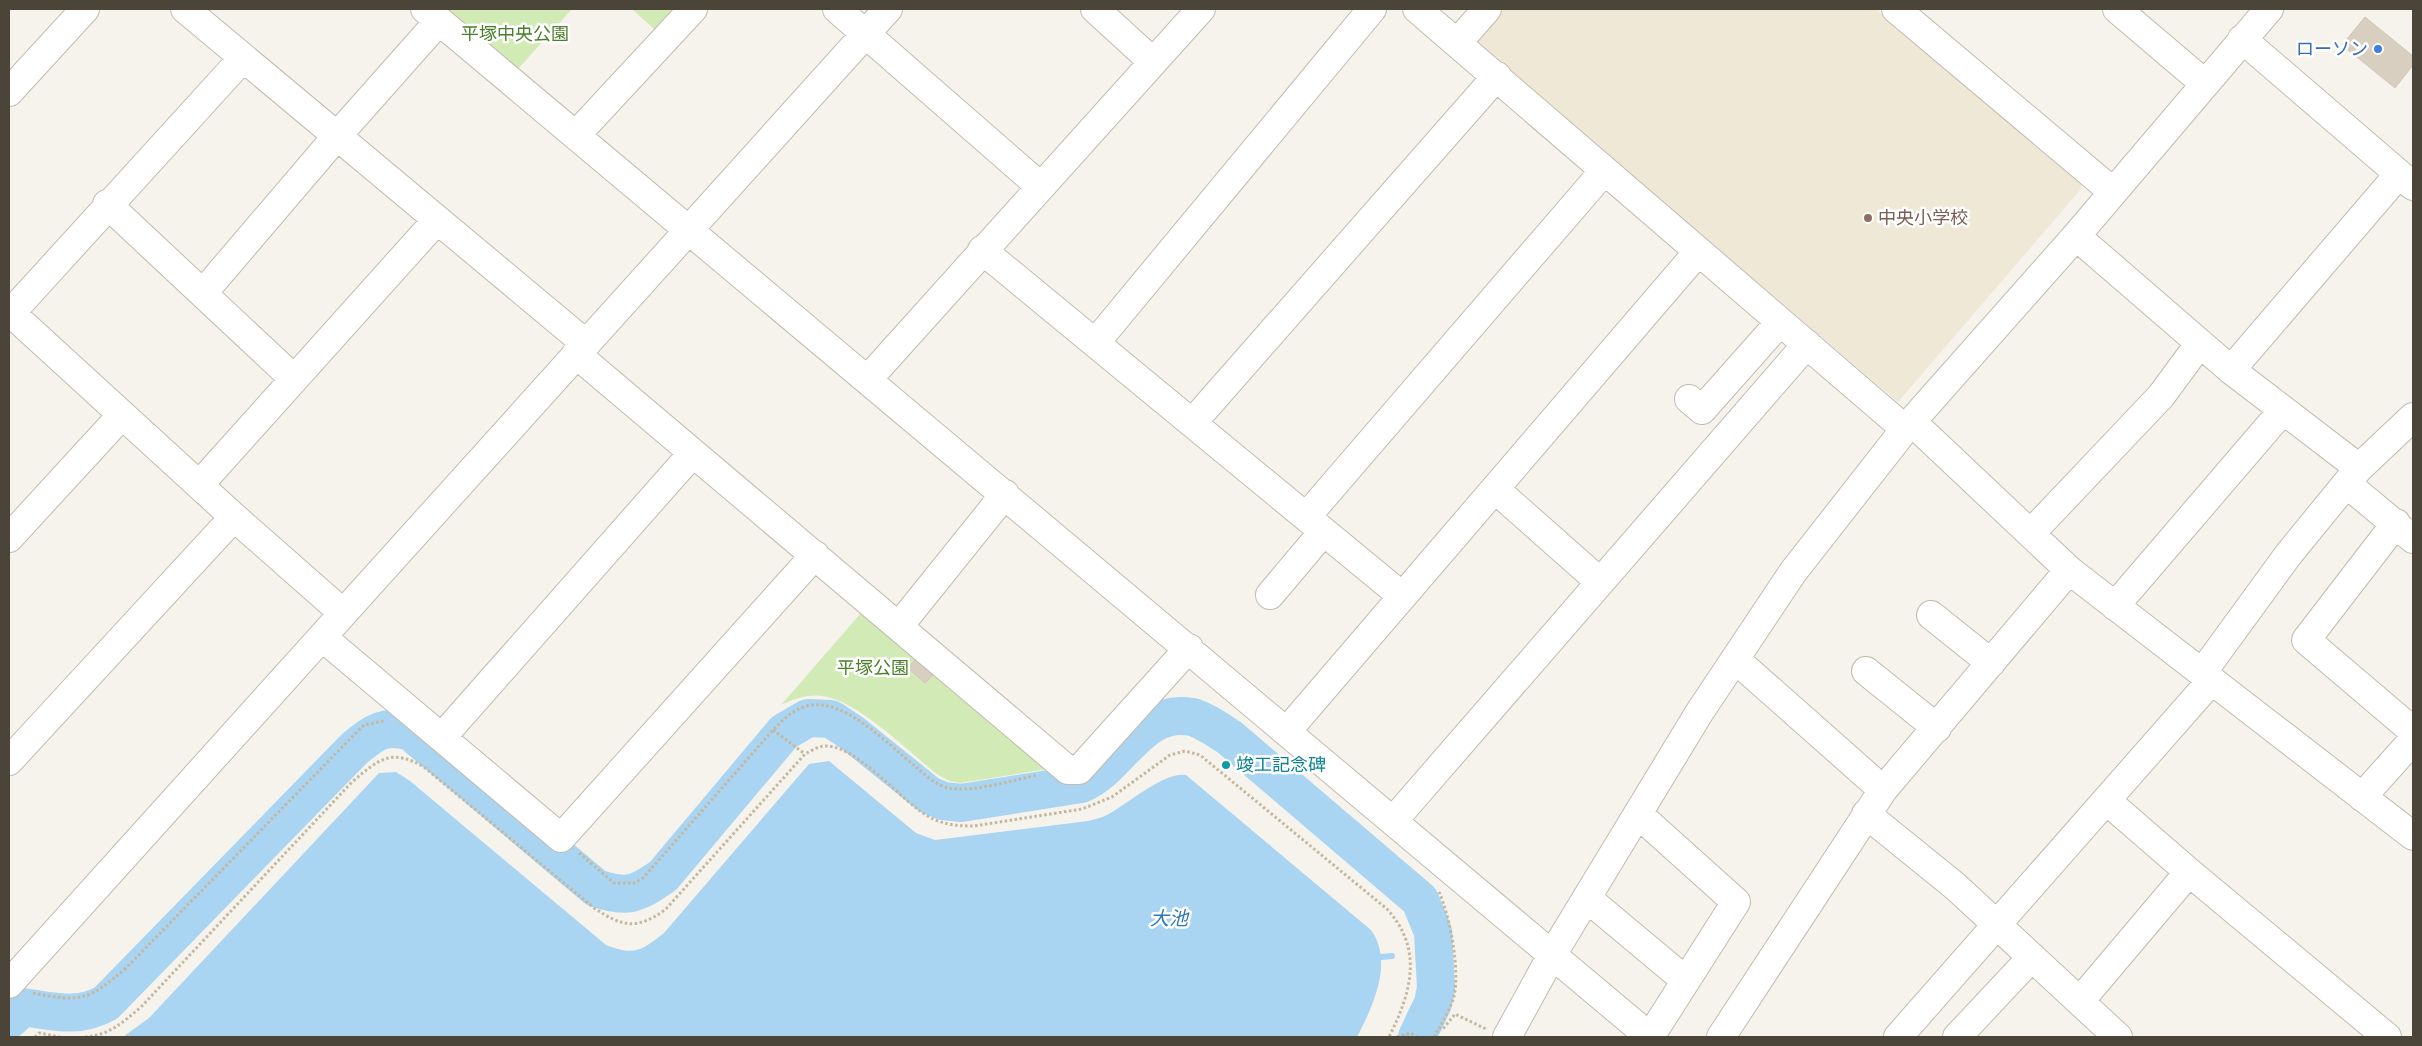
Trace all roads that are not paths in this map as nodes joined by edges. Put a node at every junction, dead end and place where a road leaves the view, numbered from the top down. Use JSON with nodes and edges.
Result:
{"nodes":[{"id":1,"x":85,"y":9,"type":"edge"},
{"id":2,"x":185,"y":9,"type":"edge"},
{"id":3,"x":693,"y":9,"type":"edge"},
{"id":4,"x":837,"y":9,"type":"edge"},
{"id":5,"x":888,"y":9,"type":"edge"},
{"id":6,"x":1095,"y":9,"type":"edge"},
{"id":7,"x":1201,"y":9,"type":"edge"},
{"id":8,"x":1372,"y":9,"type":"edge"},
{"id":9,"x":1417,"y":9,"type":"edge"},
{"id":10,"x":1487,"y":9,"type":"edge"},
{"id":11,"x":1896,"y":9,"type":"edge"},
{"id":12,"x":2117,"y":9,"type":"edge"},
{"id":13,"x":2268,"y":9,"type":"edge"},
{"id":14,"x":432,"y":15,"type":"edge"},
{"id":15,"x":865,"y":34,"type":"junction"},
{"id":16,"x":2242,"y":39,"type":"junction"},
{"id":17,"x":1458,"y":42,"type":"junction"},
{"id":18,"x":243,"y":58,"type":"junction"},
{"id":19,"x":1153,"y":62,"type":"junction"},
{"id":20,"x":1497,"y":76,"type":"junction"},
{"id":21,"x":13,"y":78,"type":"edge"},
{"id":22,"x":2204,"y":83,"type":"junction"},
{"id":23,"x":576,"y":135,"type":"junction"},
{"id":24,"x":337,"y":136,"type":"junction"},
{"id":25,"x":1604,"y":171,"type":"junction"},
{"id":26,"x":2406,"y":180,"type":"edge"},
{"id":27,"x":1040,"y":186,"type":"junction"},
{"id":28,"x":2112,"y":191,"type":"junction"},
{"id":29,"x":107,"y":204,"type":"junction"},
{"id":30,"x":437,"y":220,"type":"junction"},
{"id":31,"x":689,"y":229,"type":"junction"},
{"id":32,"x":2076,"y":236,"type":"junction"},
{"id":33,"x":982,"y":250,"type":"junction"},
{"id":34,"x":1698,"y":252,"type":"junction"},
{"id":35,"x":203,"y":293,"type":"junction"},
{"id":36,"x":10,"y":314,"type":"edge"},
{"id":37,"x":1780,"y":322,"type":"junction"},
{"id":38,"x":1096,"y":342,"type":"junction"},
{"id":39,"x":2200,"y":343,"type":"junction"},
{"id":40,"x":1807,"y":344,"type":"junction"},
{"id":41,"x":580,"y":348,"type":"junction"},
{"id":42,"x":2231,"y":370,"type":"junction"},
{"id":43,"x":294,"y":379,"type":"junction"},
{"id":44,"x":868,"y":379,"type":"junction"},
{"id":45,"x":1689,"y":399,"type":"dead end"},
{"id":46,"x":2283,"y":410,"type":"junction"},
{"id":47,"x":122,"y":415,"type":"junction"},
{"id":48,"x":2413,"y":417,"type":"edge"},
{"id":49,"x":1192,"y":422,"type":"junction"},
{"id":50,"x":1909,"y":425,"type":"junction"},
{"id":51,"x":692,"y":454,"type":"junction"},
{"id":52,"x":2353,"y":476,"type":"junction"},
{"id":53,"x":200,"y":484,"type":"junction"},
{"id":54,"x":1495,"y":489,"type":"junction"},
{"id":55,"x":1005,"y":494,"type":"junction"},
{"id":56,"x":234,"y":517,"type":"junction"},
{"id":57,"x":1314,"y":524,"type":"junction"},
{"id":58,"x":2405,"y":531,"type":"edge"},
{"id":59,"x":2031,"y":533,"type":"junction"},
{"id":60,"x":9,"y":538,"type":"edge"},
{"id":61,"x":815,"y":555,"type":"junction"},
{"id":62,"x":2069,"y":570,"type":"junction"},
{"id":63,"x":1600,"y":582,"type":"junction"},
{"id":64,"x":1270,"y":595,"type":"dead end"},
{"id":65,"x":1402,"y":596,"type":"junction"},
{"id":66,"x":2115,"y":606,"type":"junction"},
{"id":67,"x":344,"y":613,"type":"junction"},
{"id":68,"x":1931,"y":615,"type":"dead end"},
{"id":69,"x":899,"y":626,"type":"junction"},
{"id":70,"x":322,"y":637,"type":"junction"},
{"id":71,"x":1188,"y":648,"type":"junction"},
{"id":72,"x":1735,"y":659,"type":"junction"},
{"id":73,"x":1991,"y":663,"type":"junction"},
{"id":74,"x":1866,"y":671,"type":"dead end"},
{"id":75,"x":2207,"y":677,"type":"junction"},
{"id":76,"x":1937,"y":728,"type":"junction"},
{"id":77,"x":2413,"y":730,"type":"edge"},
{"id":78,"x":1287,"y":731,"type":"junction"},
{"id":79,"x":442,"y":737,"type":"junction"},
{"id":80,"x":2413,"y":740,"type":"edge"},
{"id":81,"x":9,"y":761,"type":"edge"},
{"id":82,"x":1883,"y":790,"type":"junction"},
{"id":83,"x":2362,"y":797,"type":"junction"},
{"id":84,"x":2106,"y":800,"type":"junction"},
{"id":85,"x":1638,"y":814,"type":"junction"},
{"id":86,"x":1866,"y":814,"type":"junction"},
{"id":87,"x":1393,"y":821,"type":"junction"},
{"id":88,"x":2413,"y":836,"type":"edge"},
{"id":89,"x":2189,"y":872,"type":"junction"},
{"id":90,"x":1588,"y":899,"type":"junction"},
{"id":91,"x":1996,"y":922,"type":"junction"},
{"id":92,"x":1552,"y":954,"type":"junction"},
{"id":93,"x":2032,"y":957,"type":"junction"},
{"id":94,"x":16,"y":978,"type":"edge"},
{"id":95,"x":1685,"y":980,"type":"junction"},
{"id":96,"x":2080,"y":1001,"type":"junction"},
{"id":97,"x":1497,"y":1033,"type":"edge"},
{"id":98,"x":1650,"y":1037,"type":"edge"},
{"id":99,"x":1721,"y":1037,"type":"edge"},
{"id":100,"x":1898,"y":1037,"type":"edge"},
{"id":101,"x":1957,"y":1037,"type":"edge"},
{"id":102,"x":2118,"y":1037,"type":"edge"},
{"id":103,"x":2388,"y":1037,"type":"edge"}],
"edges":[{"from":1,"to":21,"type":"street"},
{"from":2,"to":18,"type":"street"},
{"from":3,"to":23,"type":"street"},
{"from":4,"to":15,"type":"street"},
{"from":5,"to":15,"type":"street"},
{"from":6,"to":19,"type":"street"},
{"from":7,"to":19,"type":"street"},
{"from":8,"to":38,"type":"street"},
{"from":9,"to":17,"type":"street"},
{"from":10,"to":17,"type":"street"},
{"from":11,"to":28,"type":"street"},
{"from":12,"to":22,"type":"street"},
{"from":13,"to":16,"type":"street"},
{"from":14,"to":23,"type":"street"},
{"from":14,"to":24,"type":"street"},
{"from":15,"to":27,"type":"street"},
{"from":15,"to":31,"type":"street"},
{"from":16,"to":22,"type":"street"},
{"from":16,"to":26,"type":"street"},
{"from":17,"to":20,"type":"street"},
{"from":18,"to":24,"type":"street"},
{"from":18,"to":29,"type":"street"},
{"from":19,"to":27,"type":"street"},
{"from":20,"to":25,"type":"street"},
{"from":20,"to":49,"type":"street"},
{"from":22,"to":28,"type":"street"},
{"from":23,"to":31,"type":"street"},
{"from":24,"to":30,"type":"street"},
{"from":24,"to":35,"type":"street"},
{"from":25,"to":34,"type":"street"},
{"from":25,"to":57,"type":"street"},
{"from":26,"to":42,"type":"street"},
{"from":27,"to":33,"type":"street"},
{"from":28,"to":32,"type":"street"},
{"from":29,"to":35,"type":"street"},
{"from":29,"to":36,"type":"street"},
{"from":30,"to":41,"type":"street"},
{"from":30,"to":43,"type":"street"},
{"from":31,"to":41,"type":"street"},
{"from":31,"to":44,"type":"street"},
{"from":32,"to":39,"type":"street"},
{"from":32,"to":50,"type":"street"},
{"from":33,"to":38,"type":"street"},
{"from":33,"to":44,"type":"street"},
{"from":34,"to":37,"type":"street"},
{"from":34,"to":54,"type":"street"},
{"from":35,"to":43,"type":"street"},
{"from":36,"to":47,"type":"street"},
{"from":37,"to":40,"type":"street"},
{"from":37,"to":45,"type":"street"},
{"from":38,"to":49,"type":"street"},
{"from":39,"to":42,"type":"street"},
{"from":39,"to":59,"type":"street"},
{"from":40,"to":50,"type":"street"},
{"from":40,"to":63,"type":"street"},
{"from":41,"to":51,"type":"street"},
{"from":41,"to":67,"type":"street"},
{"from":42,"to":46,"type":"street"},
{"from":43,"to":53,"type":"street"},
{"from":44,"to":55,"type":"street"},
{"from":46,"to":52,"type":"street"},
{"from":46,"to":66,"type":"street"},
{"from":47,"to":53,"type":"street"},
{"from":47,"to":60,"type":"street"},
{"from":48,"to":52,"type":"street"},
{"from":49,"to":57,"type":"street"},
{"from":50,"to":59,"type":"street"},
{"from":50,"to":72,"type":"street"},
{"from":51,"to":61,"type":"street"},
{"from":51,"to":79,"type":"street"},
{"from":52,"to":58,"type":"street"},
{"from":52,"to":75,"type":"street"},
{"from":53,"to":56,"type":"street"},
{"from":54,"to":63,"type":"street"},
{"from":54,"to":65,"type":"street"},
{"from":55,"to":69,"type":"street"},
{"from":55,"to":71,"type":"street"},
{"from":56,"to":67,"type":"street"},
{"from":56,"to":81,"type":"street"},
{"from":57,"to":64,"type":"street"},
{"from":57,"to":65,"type":"street"},
{"from":58,"to":77,"type":"street"},
{"from":59,"to":62,"type":"street"},
{"from":61,"to":69,"type":"street"},
{"from":61,"to":79,"type":"street"},
{"from":62,"to":66,"type":"street"},
{"from":62,"to":73,"type":"street"},
{"from":63,"to":87,"type":"street"},
{"from":65,"to":78,"type":"street"},
{"from":66,"to":75,"type":"street"},
{"from":67,"to":70,"type":"street"},
{"from":68,"to":73,"type":"street"},
{"from":69,"to":71,"type":"street"},
{"from":70,"to":79,"type":"street"},
{"from":70,"to":94,"type":"street"},
{"from":71,"to":78,"type":"street"},
{"from":72,"to":82,"type":"street"},
{"from":72,"to":85,"type":"street"},
{"from":73,"to":76,"type":"street"},
{"from":74,"to":76,"type":"street"},
{"from":75,"to":83,"type":"street"},
{"from":75,"to":84,"type":"street"},
{"from":76,"to":82,"type":"street"},
{"from":78,"to":87,"type":"street"},
{"from":80,"to":83,"type":"street"},
{"from":82,"to":86,"type":"street"},
{"from":83,"to":88,"type":"street"},
{"from":84,"to":89,"type":"street"},
{"from":84,"to":91,"type":"street"},
{"from":85,"to":90,"type":"street"},
{"from":85,"to":95,"type":"street"},
{"from":86,"to":91,"type":"street"},
{"from":86,"to":99,"type":"street"},
{"from":87,"to":92,"type":"street"},
{"from":89,"to":96,"type":"street"},
{"from":89,"to":103,"type":"street"},
{"from":90,"to":92,"type":"street"},
{"from":90,"to":95,"type":"street"},
{"from":91,"to":93,"type":"street"},
{"from":91,"to":100,"type":"street"},
{"from":92,"to":97,"type":"street"},
{"from":92,"to":98,"type":"street"},
{"from":93,"to":96,"type":"street"},
{"from":93,"to":101,"type":"street"},
{"from":95,"to":98,"type":"street"},
{"from":96,"to":102,"type":"street"}]}
